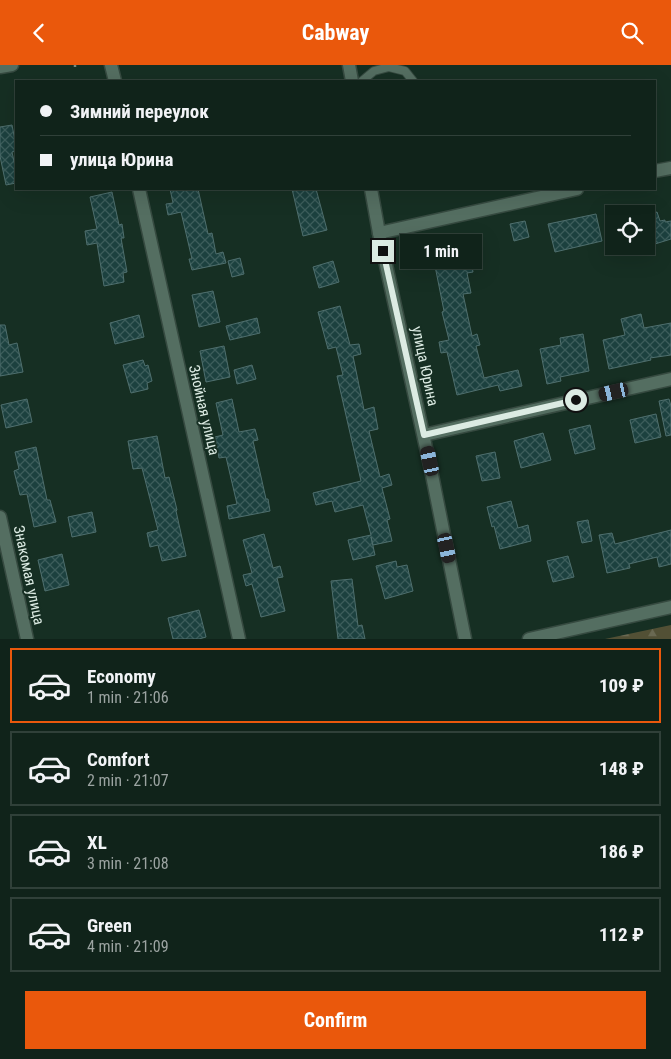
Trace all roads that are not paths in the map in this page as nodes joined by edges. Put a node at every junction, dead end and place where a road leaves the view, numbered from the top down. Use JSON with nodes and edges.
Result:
{"nodes":[{"id":1,"x":12,"y":65,"type":"edge"},
{"id":2,"x":111,"y":65,"type":"edge"},
{"id":3,"x":349,"y":65,"type":"edge"},
{"id":4,"x":0,"y":67,"type":"edge"},
{"id":5,"x":115,"y":80,"type":"edge"},
{"id":6,"x":352,"y":80,"type":"edge"},
{"id":7,"x":363,"y":80,"type":"edge"},
{"id":8,"x":412,"y":80,"type":"edge"},
{"id":9,"x":671,"y":168,"type":"edge"},
{"id":10,"x":656,"y":171,"type":"edge"},
{"id":11,"x":138,"y":190,"type":"edge"},
{"id":12,"x":372,"y":190,"type":"edge"},
{"id":13,"x":573,"y":190,"type":"edge"},
{"id":14,"x":380,"y":233,"type":"junction"},
{"id":15,"x":671,"y":379,"type":"edge"},
{"id":16,"x":424,"y":435,"type":"junction"},
{"id":17,"x":0,"y":517,"type":"edge"},
{"id":18,"x":671,"y":607,"type":"edge"},
{"id":19,"x":27,"y":639,"type":"edge"},
{"id":20,"x":239,"y":639,"type":"edge"},
{"id":21,"x":465,"y":639,"type":"edge"},
{"id":22,"x":529,"y":639,"type":"edge"}],
"edges":[{"from":1,"to":4,"type":"street"},
{"from":2,"to":5,"type":"street"},
{"from":3,"to":6,"type":"street"},
{"from":7,"to":8,"type":"lane"},
{"from":9,"to":10,"type":"street"},
{"from":11,"to":20,"type":"street","name":"Знойная улица"},
{"from":12,"to":14,"type":"street","name":"улица Юрина"},
{"from":13,"to":14,"type":"street"},
{"from":14,"to":16,"type":"street","name":"улица Юрина"},
{"from":15,"to":16,"type":"street"},
{"from":16,"to":21,"type":"street","name":"улица Юрина"},
{"from":17,"to":19,"type":"street","name":"Знакомая улица"},
{"from":18,"to":22,"type":"street"}]}
